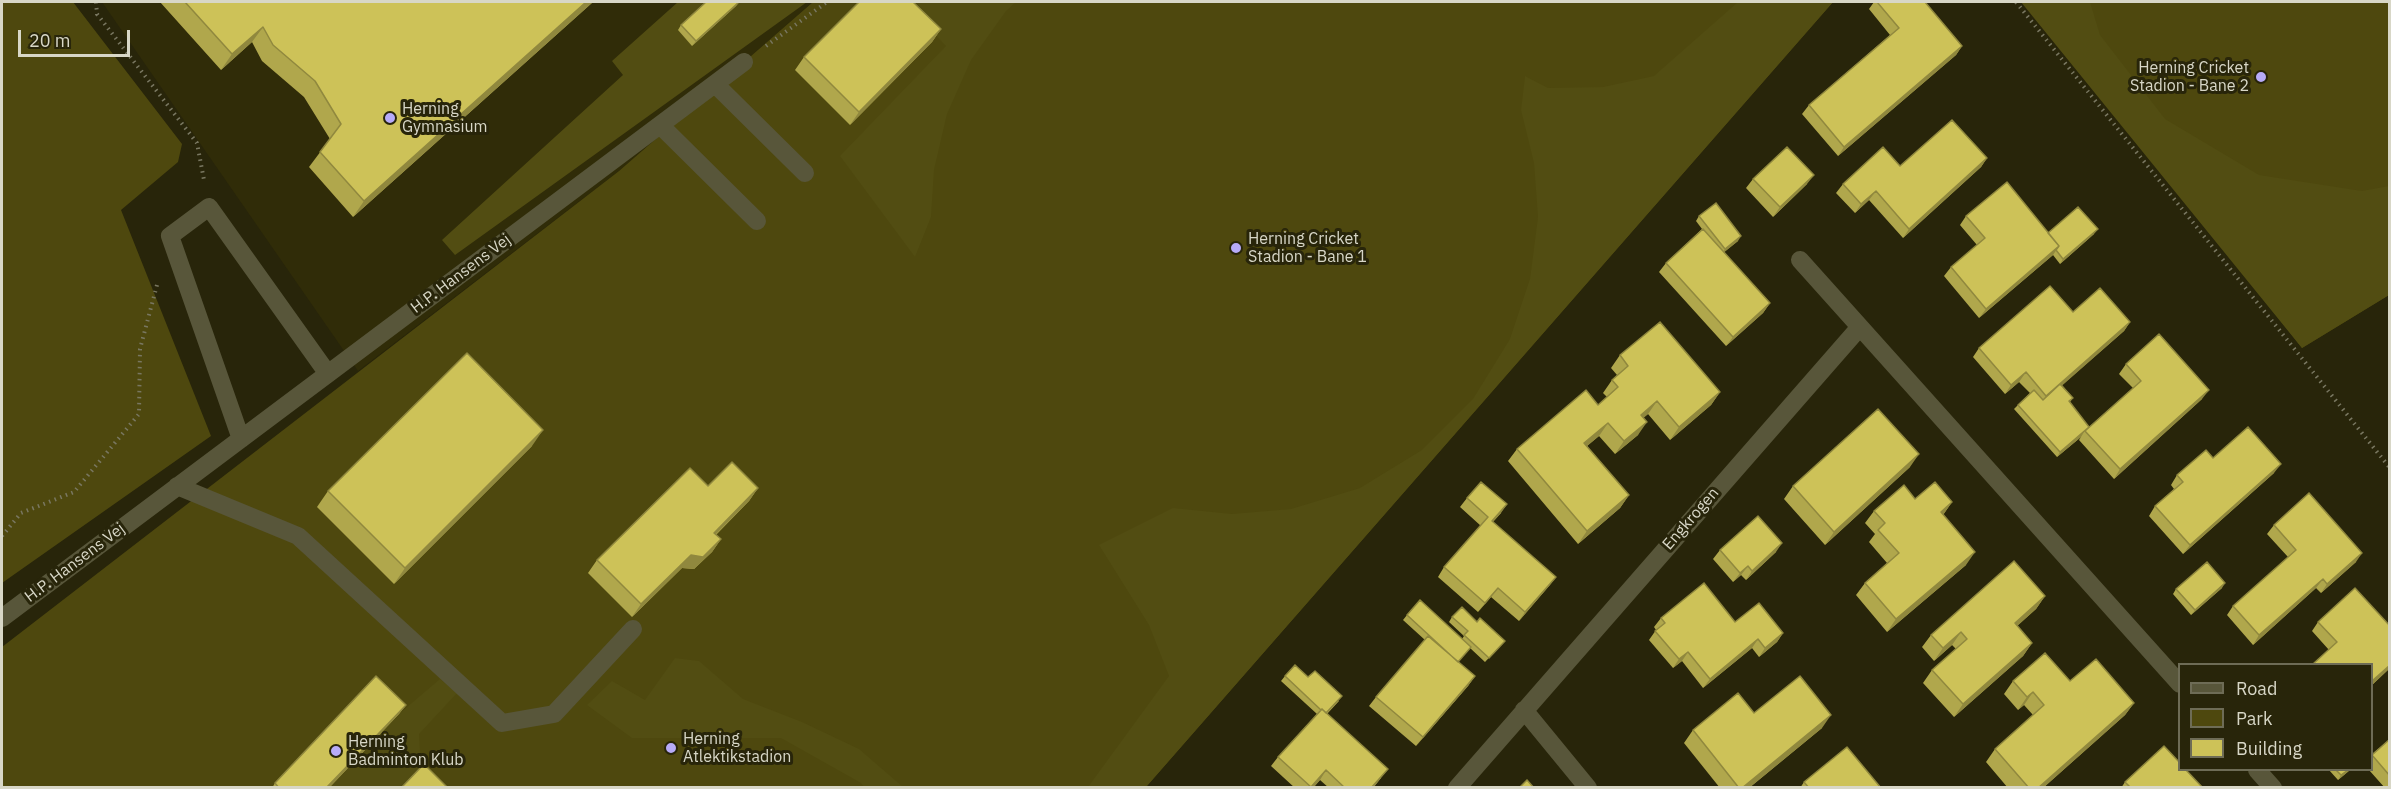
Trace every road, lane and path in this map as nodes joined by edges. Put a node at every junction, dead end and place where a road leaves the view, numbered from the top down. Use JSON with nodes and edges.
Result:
{"nodes":[{"id":1,"x":96,"y":2,"type":"edge"},
{"id":2,"x":827,"y":2,"type":"edge"},
{"id":3,"x":2016,"y":2,"type":"edge"},
{"id":4,"x":744,"y":62,"type":"joint"},
{"id":5,"x":714,"y":84,"type":"junction"},
{"id":6,"x":660,"y":125,"type":"junction"},
{"id":7,"x":805,"y":173,"type":"dead end"},
{"id":8,"x":209,"y":207,"type":"junction"},
{"id":9,"x":757,"y":221,"type":"dead end"},
{"id":10,"x":1800,"y":260,"type":"dead end"},
{"id":11,"x":158,"y":281,"type":"dead end"},
{"id":12,"x":1859,"y":328,"type":"junction"},
{"id":13,"x":328,"y":374,"type":"junction"},
{"id":14,"x":241,"y":439,"type":"junction"},
{"id":15,"x":2390,"y":468,"type":"edge"},
{"id":16,"x":177,"y":486,"type":"junction"},
{"id":17,"x":2,"y":536,"type":"edge"},
{"id":18,"x":2,"y":618,"type":"edge"},
{"id":19,"x":633,"y":629,"type":"dead end"},
{"id":20,"x":2178,"y":682,"type":"edge"},
{"id":21,"x":1524,"y":710,"type":"junction"},
{"id":22,"x":2258,"y":771,"type":"edge"},
{"id":23,"x":1457,"y":788,"type":"edge"},
{"id":24,"x":1588,"y":788,"type":"edge"},
{"id":25,"x":2273,"y":788,"type":"edge"}],
"edges":[{"from":1,"to":8,"type":"path"},
{"from":2,"to":4,"type":"path"},
{"from":3,"to":15,"type":"path"},
{"from":4,"to":5,"type":"street","name":"H.P. Hansens Vej"},
{"from":5,"to":6,"type":"street","name":"H.P. Hansens Vej"},
{"from":5,"to":7,"type":"street"},
{"from":6,"to":9,"type":"street"},
{"from":6,"to":13,"type":"street","name":"H.P. Hansens Vej"},
{"from":8,"to":13,"type":"street"},
{"from":8,"to":14,"type":"street"},
{"from":10,"to":12,"type":"street"},
{"from":11,"to":17,"type":"path"},
{"from":12,"to":20,"type":"street"},
{"from":12,"to":21,"type":"street","name":"Engkrogen"},
{"from":13,"to":14,"type":"street","name":"H.P. Hansens Vej"},
{"from":14,"to":16,"type":"street","name":"H.P. Hansens Vej"},
{"from":16,"to":18,"type":"street","name":"H.P. Hansens Vej"},
{"from":16,"to":19,"type":"street"},
{"from":21,"to":23,"type":"street","name":"Engkrogen"},
{"from":21,"to":24,"type":"street"},
{"from":22,"to":25,"type":"street"}]}
